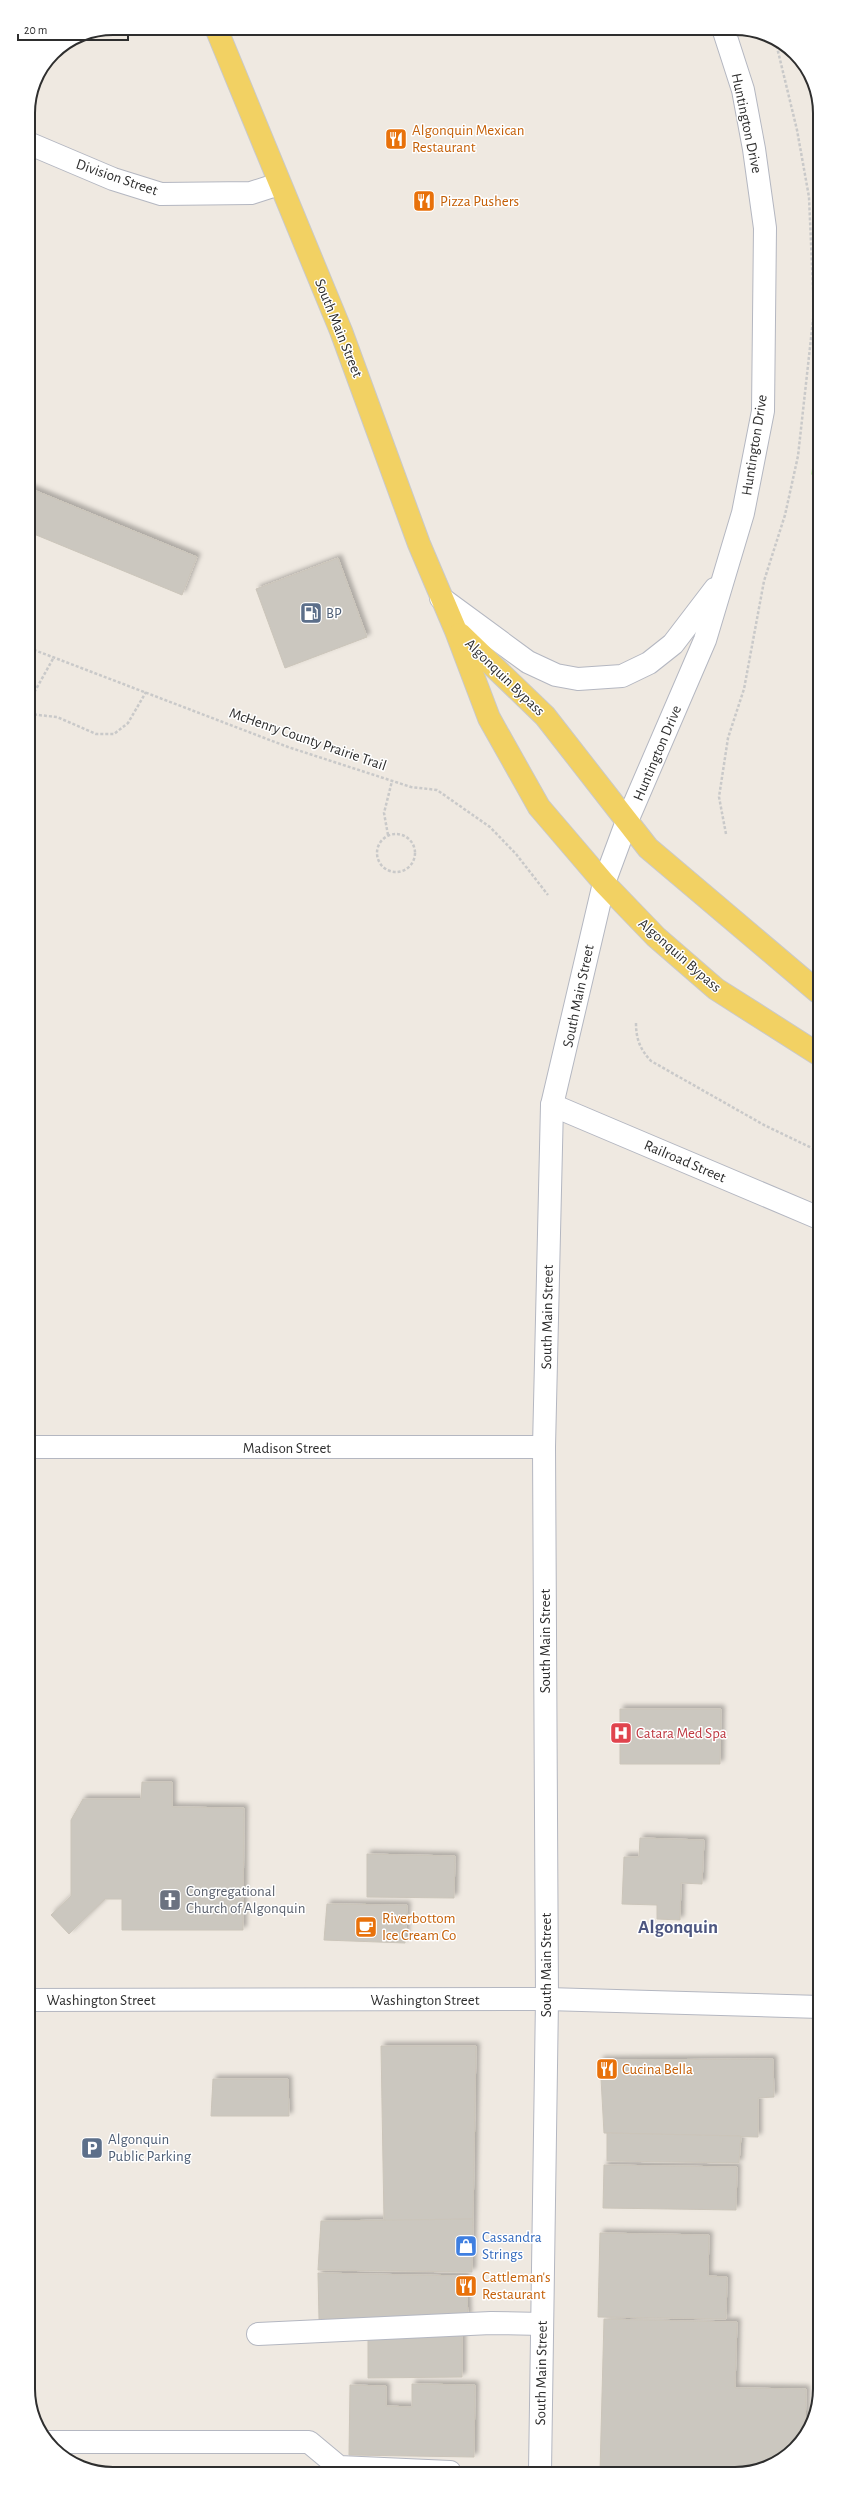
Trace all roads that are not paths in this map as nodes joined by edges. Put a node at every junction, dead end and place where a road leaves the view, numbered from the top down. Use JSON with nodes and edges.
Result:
{"nodes":[{"id":1,"x":219,"y":35,"type":"edge"},
{"id":2,"x":725,"y":35,"type":"edge"},
{"id":3,"x":35,"y":146,"type":"edge"},
{"id":4,"x":279,"y":184,"type":"junction"},
{"id":5,"x":723,"y":578,"type":"junction"},
{"id":6,"x":441,"y":598,"type":"junction"},
{"id":7,"x":456,"y":631,"type":"junction"},
{"id":8,"x":627,"y":821,"type":"junction"},
{"id":9,"x":604,"y":883,"type":"junction"},
{"id":10,"x":813,"y":988,"type":"edge"},
{"id":11,"x":813,"y":1051,"type":"edge"},
{"id":12,"x":552,"y":1105,"type":"junction"},
{"id":13,"x":813,"y":1215,"type":"edge"},
{"id":14,"x":35,"y":1447,"type":"edge"},
{"id":15,"x":544,"y":1447,"type":"junction"},
{"id":16,"x":547,"y":1999,"type":"junction"},
{"id":17,"x":35,"y":2000,"type":"edge"},
{"id":18,"x":813,"y":2007,"type":"edge"},
{"id":19,"x":542,"y":2324,"type":"junction"},
{"id":20,"x":258,"y":2334,"type":"dead end"},
{"id":21,"x":56,"y":2442,"type":"edge"},
{"id":22,"x":338,"y":2467,"type":"edge"},
{"id":23,"x":540,"y":2467,"type":"edge"}],
"edges":[{"from":1,"to":4,"type":"main road","name":"South Main Street"},
{"from":2,"to":5,"type":"street","name":"Huntington Drive"},
{"from":3,"to":4,"type":"street","name":"Division Street"},
{"from":4,"to":6,"type":"main road","name":"South Main Street"},
{"from":5,"to":6,"type":"street"},
{"from":5,"to":8,"type":"street","name":"Huntington Drive"},
{"from":6,"to":7,"type":"main road","name":"South Main Street"},
{"from":7,"to":8,"type":"main road","name":"Algonquin Bypass"},
{"from":7,"to":9,"type":"main road","name":"Algonquin Bypass"},
{"from":8,"to":9,"type":"street","name":"South Main Street"},
{"from":8,"to":10,"type":"main road","name":"Algonquin Bypass"},
{"from":9,"to":11,"type":"main road","name":"Algonquin Bypass"},
{"from":9,"to":12,"type":"street","name":"South Main Street"},
{"from":12,"to":13,"type":"street","name":"Railroad Street"},
{"from":12,"to":15,"type":"street","name":"South Main Street"},
{"from":14,"to":15,"type":"street","name":"Madison Street"},
{"from":15,"to":16,"type":"street","name":"South Main Street"},
{"from":16,"to":17,"type":"street","name":"Washington Street"},
{"from":16,"to":18,"type":"street","name":"Washington Street"},
{"from":16,"to":19,"type":"street","name":"South Main Street"},
{"from":19,"to":20,"type":"street"},
{"from":19,"to":23,"type":"street","name":"South Main Street"},
{"from":21,"to":22,"type":"street"}]}
